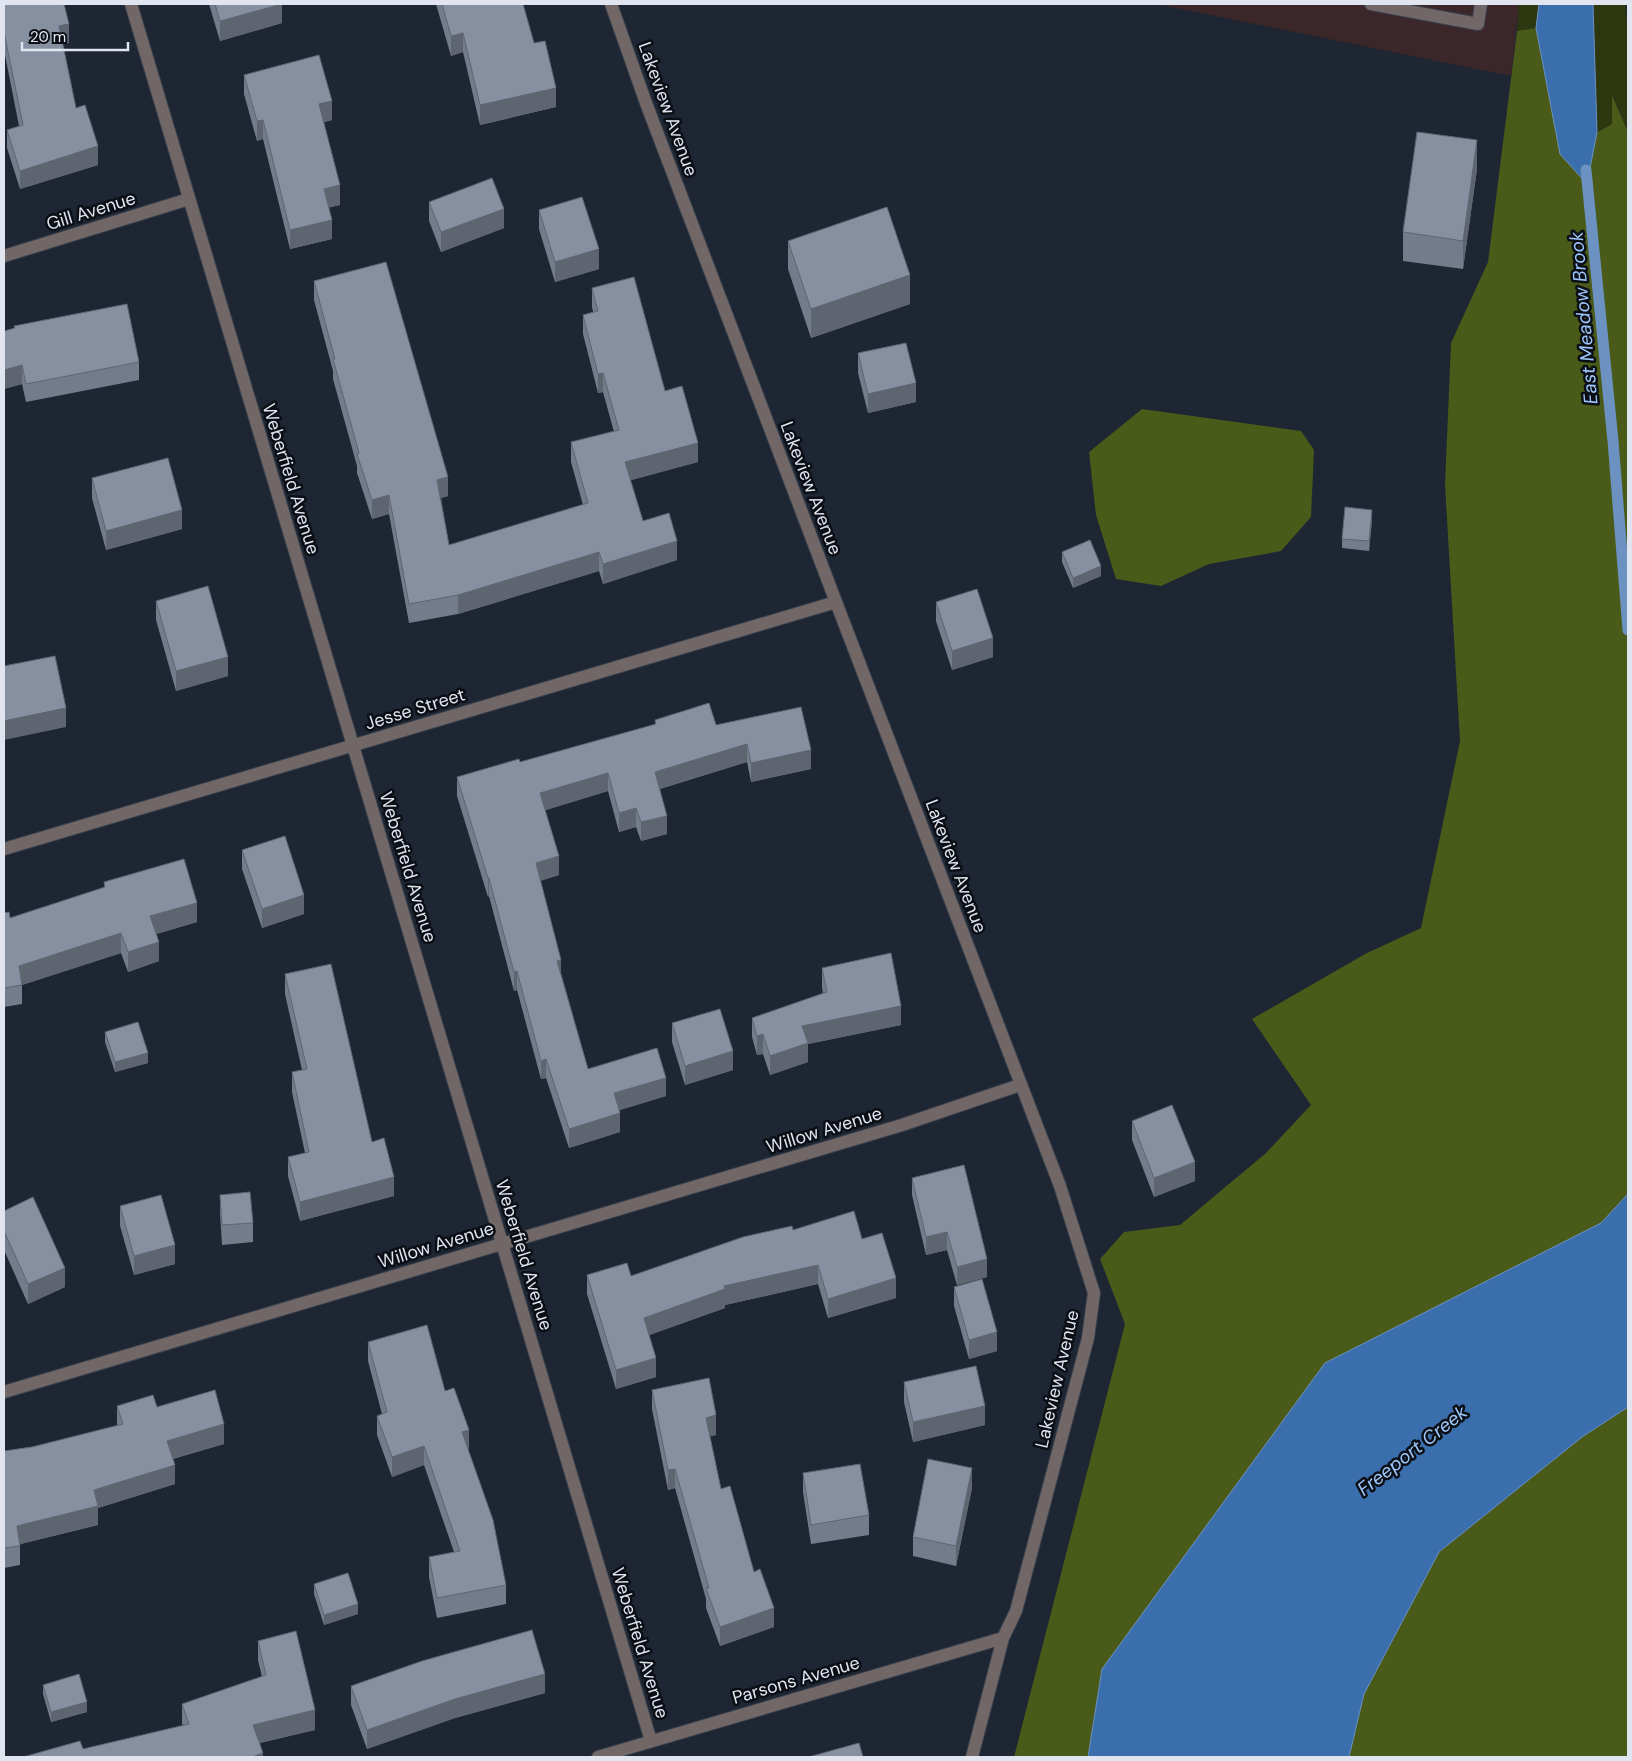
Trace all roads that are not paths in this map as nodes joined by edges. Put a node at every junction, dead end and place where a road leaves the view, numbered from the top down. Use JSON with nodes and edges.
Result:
{"nodes":[{"id":1,"x":131,"y":4,"type":"edge"},
{"id":2,"x":611,"y":4,"type":"edge"},
{"id":3,"x":1371,"y":4,"type":"edge"},
{"id":4,"x":1481,"y":4,"type":"edge"},
{"id":5,"x":189,"y":199,"type":"junction"},
{"id":6,"x":4,"y":256,"type":"edge"},
{"id":7,"x":836,"y":602,"type":"junction"},
{"id":8,"x":353,"y":746,"type":"junction"},
{"id":9,"x":4,"y":849,"type":"edge"},
{"id":10,"x":1020,"y":1085,"type":"junction"},
{"id":11,"x":503,"y":1243,"type":"junction"},
{"id":12,"x":4,"y":1392,"type":"edge"},
{"id":13,"x":1003,"y":1638,"type":"junction"},
{"id":14,"x":651,"y":1741,"type":"junction"},
{"id":15,"x":598,"y":1757,"type":"edge"},
{"id":16,"x":972,"y":1757,"type":"edge"}],
"edges":[{"from":1,"to":5,"type":"street","name":"Weberfield Avenue"},
{"from":2,"to":7,"type":"street","name":"Lakeview Avenue"},
{"from":3,"to":4,"type":"street"},
{"from":5,"to":6,"type":"street","name":"Gill Avenue"},
{"from":5,"to":8,"type":"street","name":"Weberfield Avenue"},
{"from":7,"to":8,"type":"street","name":"Jesse Street"},
{"from":7,"to":10,"type":"street","name":"Lakeview Avenue"},
{"from":8,"to":9,"type":"street","name":"Jesse Street"},
{"from":8,"to":11,"type":"street","name":"Weberfield Avenue"},
{"from":10,"to":11,"type":"street","name":"Willow Avenue"},
{"from":10,"to":13,"type":"street","name":"Lakeview Avenue"},
{"from":11,"to":12,"type":"street","name":"Willow Avenue"},
{"from":11,"to":14,"type":"street","name":"Weberfield Avenue"},
{"from":13,"to":14,"type":"street","name":"Parsons Avenue"},
{"from":13,"to":16,"type":"street","name":"Lakeview Avenue"},
{"from":14,"to":15,"type":"street","name":"Parsons Avenue"}]}
